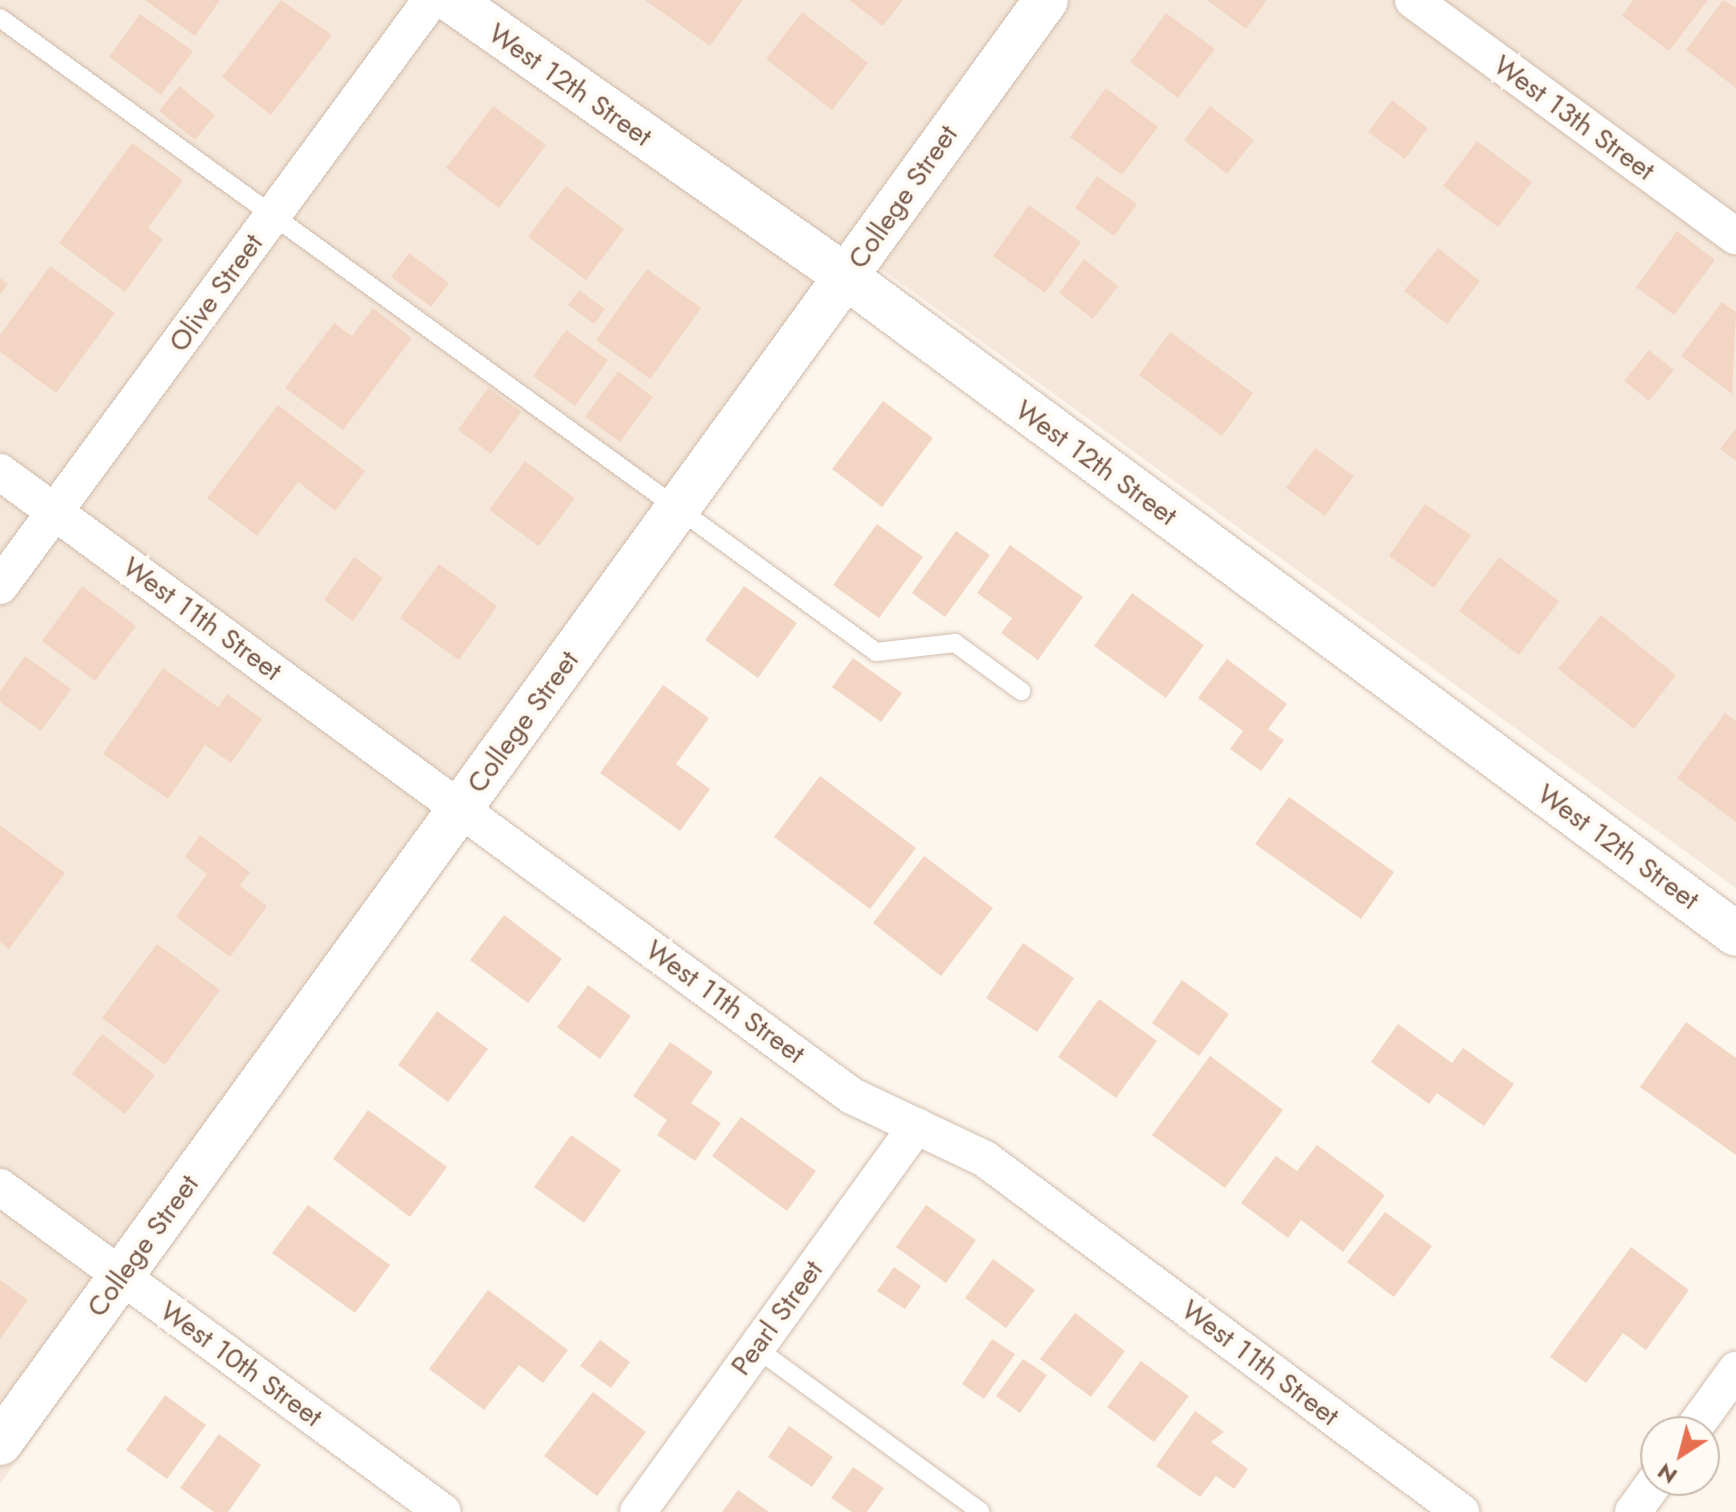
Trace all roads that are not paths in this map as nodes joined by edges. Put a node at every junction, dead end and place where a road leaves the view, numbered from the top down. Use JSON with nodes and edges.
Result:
{"nodes":[{"id":1,"x":431,"y":0,"type":"edge"},
{"id":2,"x":451,"y":0,"type":"edge"},
{"id":3,"x":1046,"y":0,"type":"edge"},
{"id":4,"x":1413,"y":0,"type":"edge"},
{"id":5,"x":0,"y":18,"type":"edge"},
{"id":6,"x":274,"y":214,"type":"junction"},
{"id":7,"x":1736,"y":236,"type":"edge"},
{"id":8,"x":846,"y":277,"type":"junction"},
{"id":9,"x":0,"y":472,"type":"edge"},
{"id":10,"x":676,"y":511,"type":"junction"},
{"id":11,"x":55,"y":512,"type":"junction"},
{"id":12,"x":0,"y":586,"type":"edge"},
{"id":13,"x":1021,"y":691,"type":"dead end"},
{"id":14,"x":461,"y":807,"type":"junction"},
{"id":15,"x":1736,"y":934,"type":"edge"},
{"id":16,"x":916,"y":1126,"type":"junction"},
{"id":17,"x":0,"y":1187,"type":"edge"},
{"id":18,"x":121,"y":1276,"type":"junction"},
{"id":19,"x":756,"y":1348,"type":"junction"},
{"id":20,"x":1736,"y":1370,"type":"edge"},
{"id":21,"x":1703,"y":1416,"type":"edge"},
{"id":22,"x":0,"y":1443,"type":"edge"},
{"id":23,"x":443,"y":1512,"type":"edge"},
{"id":24,"x":638,"y":1512,"type":"edge"},
{"id":25,"x":981,"y":1512,"type":"edge"},
{"id":26,"x":1461,"y":1512,"type":"edge"}],
"edges":[{"from":1,"to":6,"type":"street","name":"Olive Street"},
{"from":2,"to":8,"type":"street","name":"West 12th Street"},
{"from":3,"to":8,"type":"street","name":"College Street"},
{"from":4,"to":7,"type":"street","name":"West 13th Street"},
{"from":5,"to":6,"type":"lane"},
{"from":6,"to":10,"type":"lane"},
{"from":6,"to":11,"type":"street","name":"Olive Street"},
{"from":8,"to":10,"type":"street","name":"College Street"},
{"from":8,"to":15,"type":"street","name":"West 12th Street"},
{"from":9,"to":11,"type":"street","name":"West 11th Street"},
{"from":10,"to":13,"type":"lane"},
{"from":10,"to":14,"type":"street","name":"College Street"},
{"from":11,"to":12,"type":"street","name":"Olive Street"},
{"from":11,"to":14,"type":"street","name":"West 11th Street"},
{"from":14,"to":16,"type":"street","name":"West 11th Street"},
{"from":14,"to":18,"type":"street","name":"College Street"},
{"from":16,"to":19,"type":"street","name":"Pearl Street"},
{"from":16,"to":26,"type":"street","name":"West 11th Street"},
{"from":17,"to":18,"type":"street","name":"West 10th Street"},
{"from":18,"to":22,"type":"street","name":"College Street"},
{"from":18,"to":23,"type":"street","name":"West 10th Street"},
{"from":19,"to":24,"type":"street","name":"Pearl Street"},
{"from":19,"to":25,"type":"lane"},
{"from":20,"to":21,"type":"street"}]}
